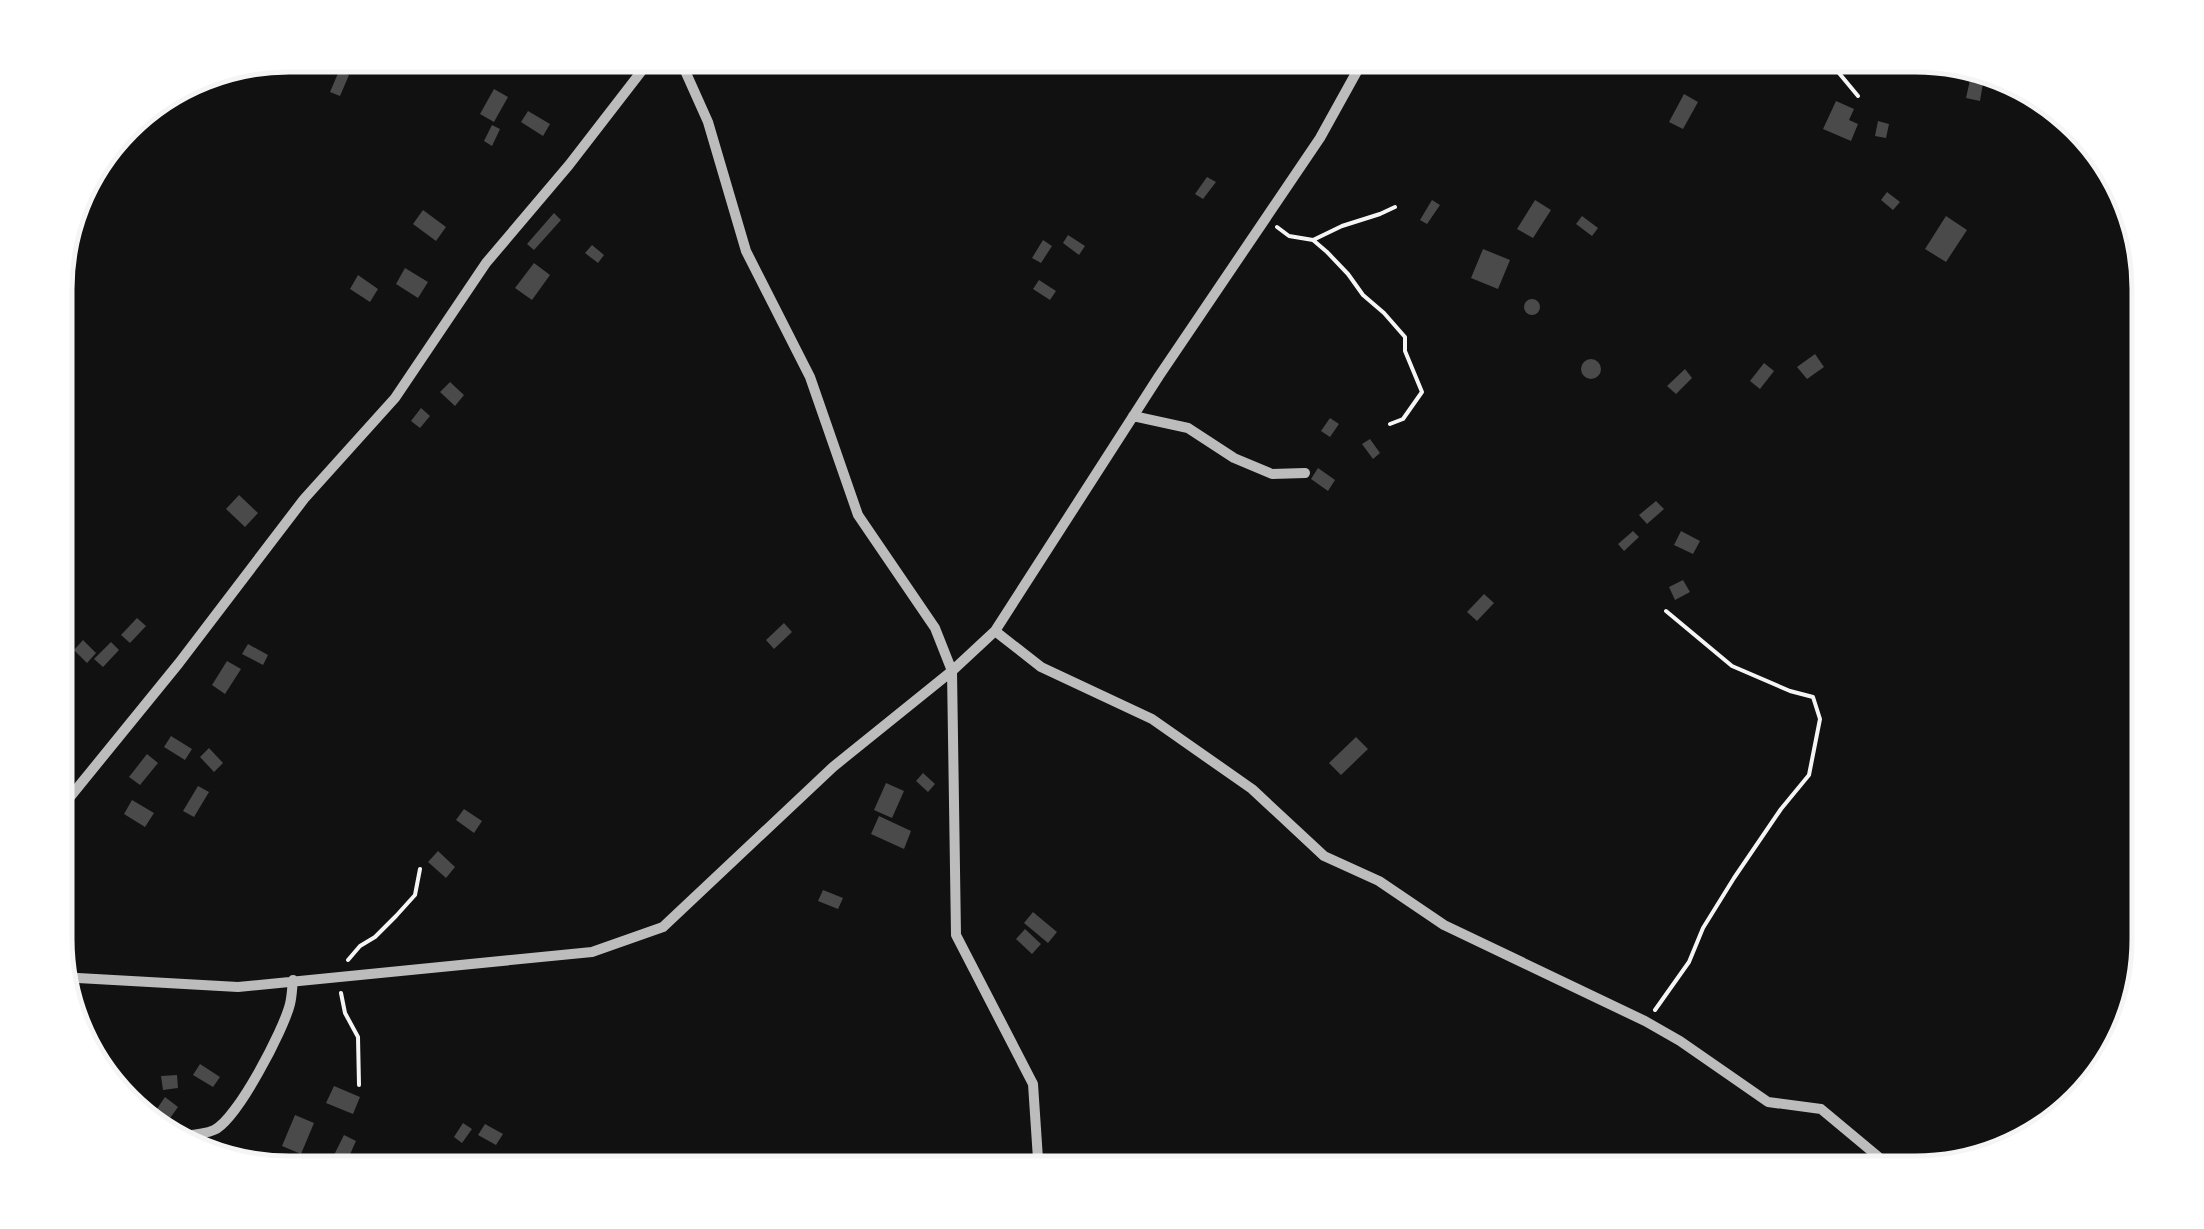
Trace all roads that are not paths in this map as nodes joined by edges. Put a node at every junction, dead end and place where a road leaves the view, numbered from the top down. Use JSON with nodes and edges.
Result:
{"nodes":[{"id":1,"x":641,"y":72,"type":"edge"},
{"id":2,"x":686,"y":72,"type":"edge"},
{"id":3,"x":1357,"y":72,"type":"edge"},
{"id":4,"x":1134,"y":416,"type":"junction"},
{"id":5,"x":1306,"y":472,"type":"dead end"},
{"id":6,"x":995,"y":631,"type":"junction"},
{"id":7,"x":952,"y":671,"type":"junction"},
{"id":8,"x":72,"y":794,"type":"edge"},
{"id":9,"x":76,"y":979,"type":"edge"},
{"id":10,"x":293,"y":980,"type":"junction"},
{"id":11,"x":193,"y":1134,"type":"edge"},
{"id":12,"x":1038,"y":1156,"type":"edge"},
{"id":13,"x":1877,"y":1156,"type":"edge"}],
"edges":[{"from":1,"to":8,"type":"street"},
{"from":2,"to":7,"type":"street"},
{"from":3,"to":4,"type":"street"},
{"from":4,"to":5,"type":"street"},
{"from":4,"to":6,"type":"street"},
{"from":6,"to":7,"type":"street"},
{"from":6,"to":13,"type":"street"},
{"from":7,"to":10,"type":"street"},
{"from":7,"to":12,"type":"street"},
{"from":9,"to":10,"type":"street"},
{"from":10,"to":11,"type":"street"}]}
